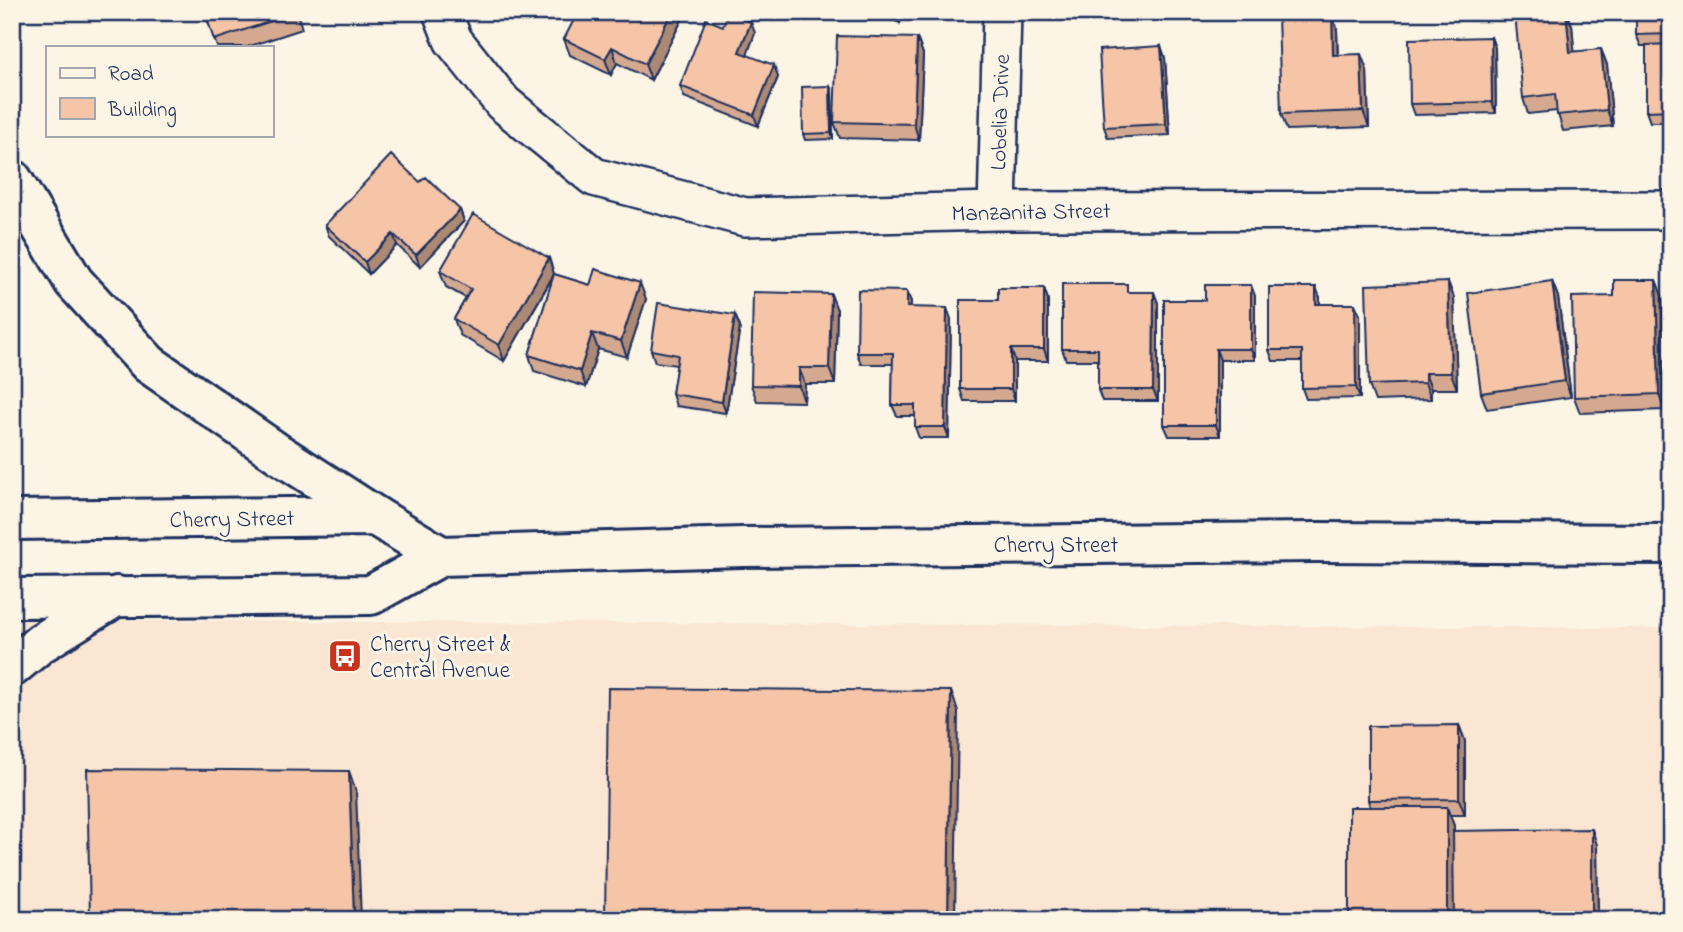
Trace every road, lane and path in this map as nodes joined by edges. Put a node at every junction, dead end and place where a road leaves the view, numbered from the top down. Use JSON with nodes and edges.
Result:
{"nodes":[{"id":1,"x":1002,"y":12,"type":"edge"},
{"id":2,"x":448,"y":26,"type":"edge"},
{"id":3,"x":12,"y":179,"type":"edge"},
{"id":4,"x":1671,"y":210,"type":"edge"},
{"id":5,"x":997,"y":211,"type":"junction"},
{"id":6,"x":375,"y":516,"type":"junction"},
{"id":7,"x":12,"y":520,"type":"edge"},
{"id":8,"x":1671,"y":544,"type":"edge"},
{"id":9,"x":441,"y":556,"type":"junction"},
{"id":10,"x":117,"y":596,"type":"junction"},
{"id":11,"x":12,"y":598,"type":"edge"},
{"id":12,"x":12,"y":667,"type":"edge"}],
"edges":[{"from":1,"to":5,"type":"street","name":"Lobelia Drive"},
{"from":2,"to":5,"type":"street","name":"Manzanita Street"},
{"from":3,"to":6,"type":"street"},
{"from":4,"to":5,"type":"street","name":"Manzanita Street"},
{"from":6,"to":7,"type":"street","name":"Cherry Street"},
{"from":6,"to":9,"type":"street"},
{"from":8,"to":9,"type":"street","name":"Cherry Street"},
{"from":9,"to":10,"type":"street","name":"Cherry Street"},
{"from":10,"to":11,"type":"street","name":"Cherry Street"},
{"from":10,"to":12,"type":"street"}]}
